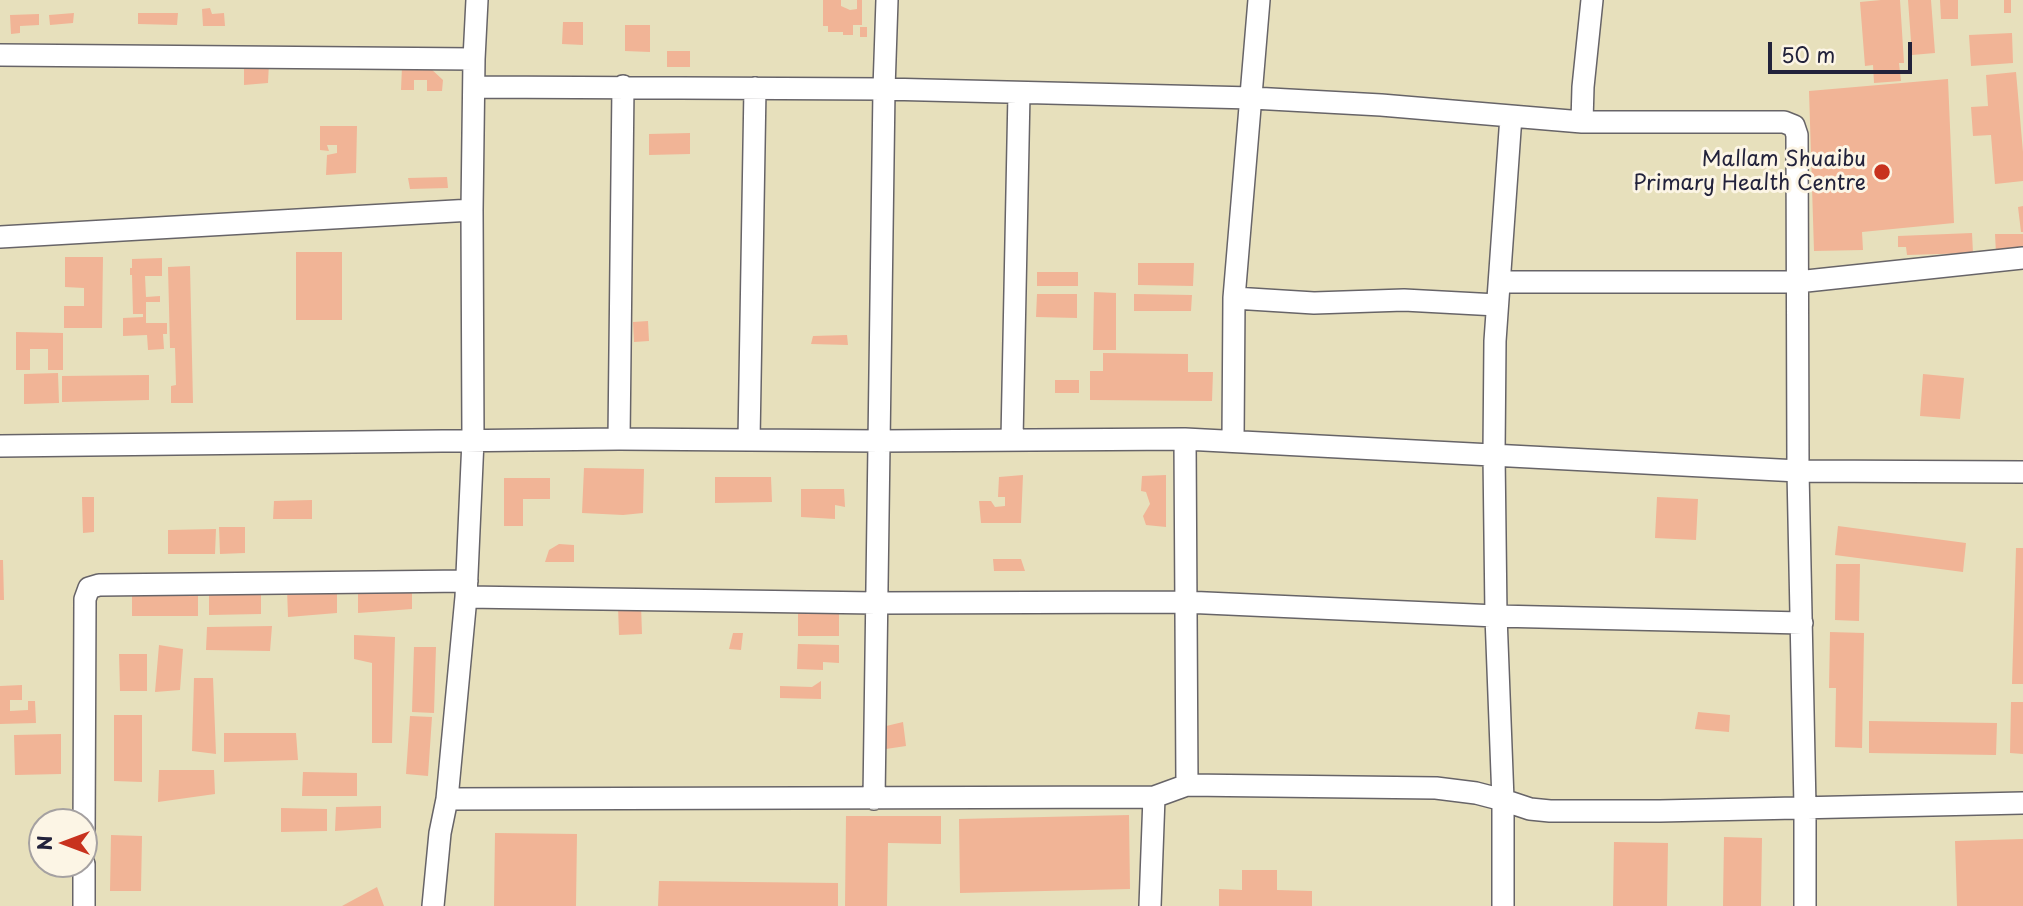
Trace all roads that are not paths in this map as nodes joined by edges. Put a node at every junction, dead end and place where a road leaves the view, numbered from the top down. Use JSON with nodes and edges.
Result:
{"nodes":[{"id":1,"x":477,"y":0,"type":"edge"},
{"id":2,"x":887,"y":0,"type":"edge"},
{"id":3,"x":1259,"y":0,"type":"edge"},
{"id":4,"x":1591,"y":0,"type":"edge"},
{"id":5,"x":0,"y":55,"type":"edge"},
{"id":6,"x":474,"y":59,"type":"junction"},
{"id":7,"x":623,"y":86,"type":"junction"},
{"id":8,"x":475,"y":87,"type":"junction"},
{"id":9,"x":755,"y":88,"type":"junction"},
{"id":10,"x":884,"y":89,"type":"junction"},
{"id":11,"x":1019,"y":93,"type":"junction"},
{"id":12,"x":1252,"y":98,"type":"junction"},
{"id":13,"x":1511,"y":116,"type":"junction"},
{"id":14,"x":1582,"y":122,"type":"junction"},
{"id":15,"x":472,"y":210,"type":"junction"},
{"id":16,"x":0,"y":237,"type":"edge"},
{"id":17,"x":2023,"y":258,"type":"edge"},
{"id":18,"x":1500,"y":282,"type":"junction"},
{"id":19,"x":1797,"y":282,"type":"junction"},
{"id":20,"x":1234,"y":299,"type":"junction"},
{"id":21,"x":1497,"y":305,"type":"junction"},
{"id":22,"x":619,"y":439,"type":"junction"},
{"id":23,"x":1012,"y":439,"type":"junction"},
{"id":24,"x":1185,"y":439,"type":"junction"},
{"id":25,"x":473,"y":440,"type":"junction"},
{"id":26,"x":749,"y":440,"type":"junction"},
{"id":27,"x":1233,"y":440,"type":"junction"},
{"id":28,"x":880,"y":441,"type":"junction"},
{"id":29,"x":0,"y":446,"type":"edge"},
{"id":30,"x":1494,"y":454,"type":"junction"},
{"id":31,"x":1798,"y":471,"type":"junction"},
{"id":32,"x":2023,"y":472,"type":"edge"},
{"id":33,"x":467,"y":589,"type":"junction"},
{"id":34,"x":1184,"y":602,"type":"junction"},
{"id":35,"x":876,"y":603,"type":"junction"},
{"id":36,"x":1496,"y":616,"type":"junction"},
{"id":37,"x":1802,"y":623,"type":"junction"},
{"id":38,"x":1186,"y":785,"type":"junction"},
{"id":39,"x":1154,"y":797,"type":"junction"},
{"id":40,"x":874,"y":799,"type":"junction"},
{"id":41,"x":447,"y":800,"type":"junction"},
{"id":42,"x":1503,"y":800,"type":"junction"},
{"id":43,"x":2023,"y":803,"type":"edge"},
{"id":44,"x":1805,"y":807,"type":"junction"},
{"id":45,"x":84,"y":808,"type":"edge"},
{"id":46,"x":84,"y":878,"type":"edge"},
{"id":47,"x":84,"y":906,"type":"edge"},
{"id":48,"x":433,"y":906,"type":"edge"},
{"id":49,"x":1150,"y":906,"type":"edge"},
{"id":50,"x":1503,"y":906,"type":"edge"},
{"id":51,"x":1805,"y":906,"type":"edge"}],
"edges":[{"from":1,"to":6,"type":"street"},
{"from":2,"to":10,"type":"street"},
{"from":3,"to":12,"type":"street"},
{"from":4,"to":14,"type":"street"},
{"from":5,"to":6,"type":"street"},
{"from":6,"to":8,"type":"street"},
{"from":7,"to":8,"type":"street"},
{"from":7,"to":9,"type":"street"},
{"from":7,"to":22,"type":"street"},
{"from":8,"to":15,"type":"street"},
{"from":9,"to":10,"type":"street"},
{"from":9,"to":26,"type":"street"},
{"from":10,"to":11,"type":"street"},
{"from":10,"to":28,"type":"street"},
{"from":11,"to":12,"type":"street"},
{"from":11,"to":23,"type":"street"},
{"from":12,"to":13,"type":"street"},
{"from":12,"to":20,"type":"street"},
{"from":13,"to":14,"type":"street"},
{"from":13,"to":18,"type":"street"},
{"from":14,"to":19,"type":"street"},
{"from":15,"to":16,"type":"street"},
{"from":15,"to":25,"type":"street"},
{"from":17,"to":19,"type":"street"},
{"from":18,"to":19,"type":"street"},
{"from":18,"to":21,"type":"street"},
{"from":19,"to":31,"type":"street"},
{"from":20,"to":21,"type":"street"},
{"from":20,"to":27,"type":"street"},
{"from":21,"to":30,"type":"street"},
{"from":22,"to":25,"type":"street"},
{"from":22,"to":26,"type":"street"},
{"from":23,"to":24,"type":"street"},
{"from":23,"to":28,"type":"street"},
{"from":24,"to":27,"type":"street"},
{"from":24,"to":34,"type":"street"},
{"from":25,"to":29,"type":"street"},
{"from":25,"to":33,"type":"street"},
{"from":26,"to":28,"type":"street"},
{"from":27,"to":30,"type":"street"},
{"from":28,"to":35,"type":"street"},
{"from":30,"to":31,"type":"street"},
{"from":30,"to":36,"type":"street"},
{"from":31,"to":32,"type":"street"},
{"from":31,"to":37,"type":"street"},
{"from":33,"to":35,"type":"street"},
{"from":33,"to":41,"type":"street"},
{"from":33,"to":45,"type":"street"},
{"from":34,"to":35,"type":"street"},
{"from":34,"to":36,"type":"street"},
{"from":34,"to":38,"type":"street"},
{"from":35,"to":40,"type":"street"},
{"from":36,"to":37,"type":"street"},
{"from":36,"to":42,"type":"street"},
{"from":37,"to":44,"type":"street"},
{"from":38,"to":39,"type":"street"},
{"from":38,"to":42,"type":"street"},
{"from":39,"to":40,"type":"street"},
{"from":39,"to":49,"type":"street"},
{"from":40,"to":41,"type":"street"},
{"from":41,"to":48,"type":"street"},
{"from":42,"to":44,"type":"street"},
{"from":42,"to":50,"type":"street"},
{"from":43,"to":44,"type":"street"},
{"from":44,"to":51,"type":"street"},
{"from":46,"to":47,"type":"street"}]}
